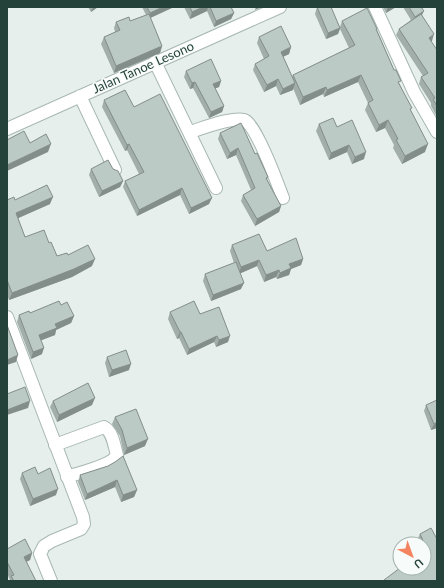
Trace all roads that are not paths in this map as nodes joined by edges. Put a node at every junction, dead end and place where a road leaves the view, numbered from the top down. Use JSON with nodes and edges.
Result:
{"nodes":[{"id":1,"x":280,"y":7,"type":"edge"},
{"id":2,"x":375,"y":7,"type":"edge"},
{"id":3,"x":155,"y":62,"type":"junction"},
{"id":4,"x":80,"y":96,"type":"junction"},
{"id":5,"x":7,"y":129,"type":"edge"},
{"id":6,"x":190,"y":132,"type":"junction"},
{"id":7,"x":437,"y":132,"type":"edge"},
{"id":8,"x":115,"y":170,"type":"edge"},
{"id":9,"x":216,"y":188,"type":"dead end"},
{"id":10,"x":283,"y":198,"type":"dead end"},
{"id":11,"x":7,"y":318,"type":"edge"},
{"id":12,"x":55,"y":445,"type":"junction"},
{"id":13,"x":67,"y":477,"type":"junction"},
{"id":14,"x":51,"y":581,"type":"edge"}],
"edges":[{"from":1,"to":3,"type":"street","name":"Jalan Tanoe Lesono"},
{"from":2,"to":7,"type":"street"},
{"from":3,"to":4,"type":"street","name":"Jalan Tanoe Lesono"},
{"from":3,"to":6,"type":"street"},
{"from":4,"to":5,"type":"street","name":"Jalan Tanoe Lesono"},
{"from":4,"to":8,"type":"street"},
{"from":6,"to":9,"type":"street"},
{"from":6,"to":10,"type":"street"},
{"from":11,"to":12,"type":"street"},
{"from":12,"to":13,"type":"street"},
{"from":12,"to":13,"type":"street"},
{"from":13,"to":14,"type":"street"}]}
